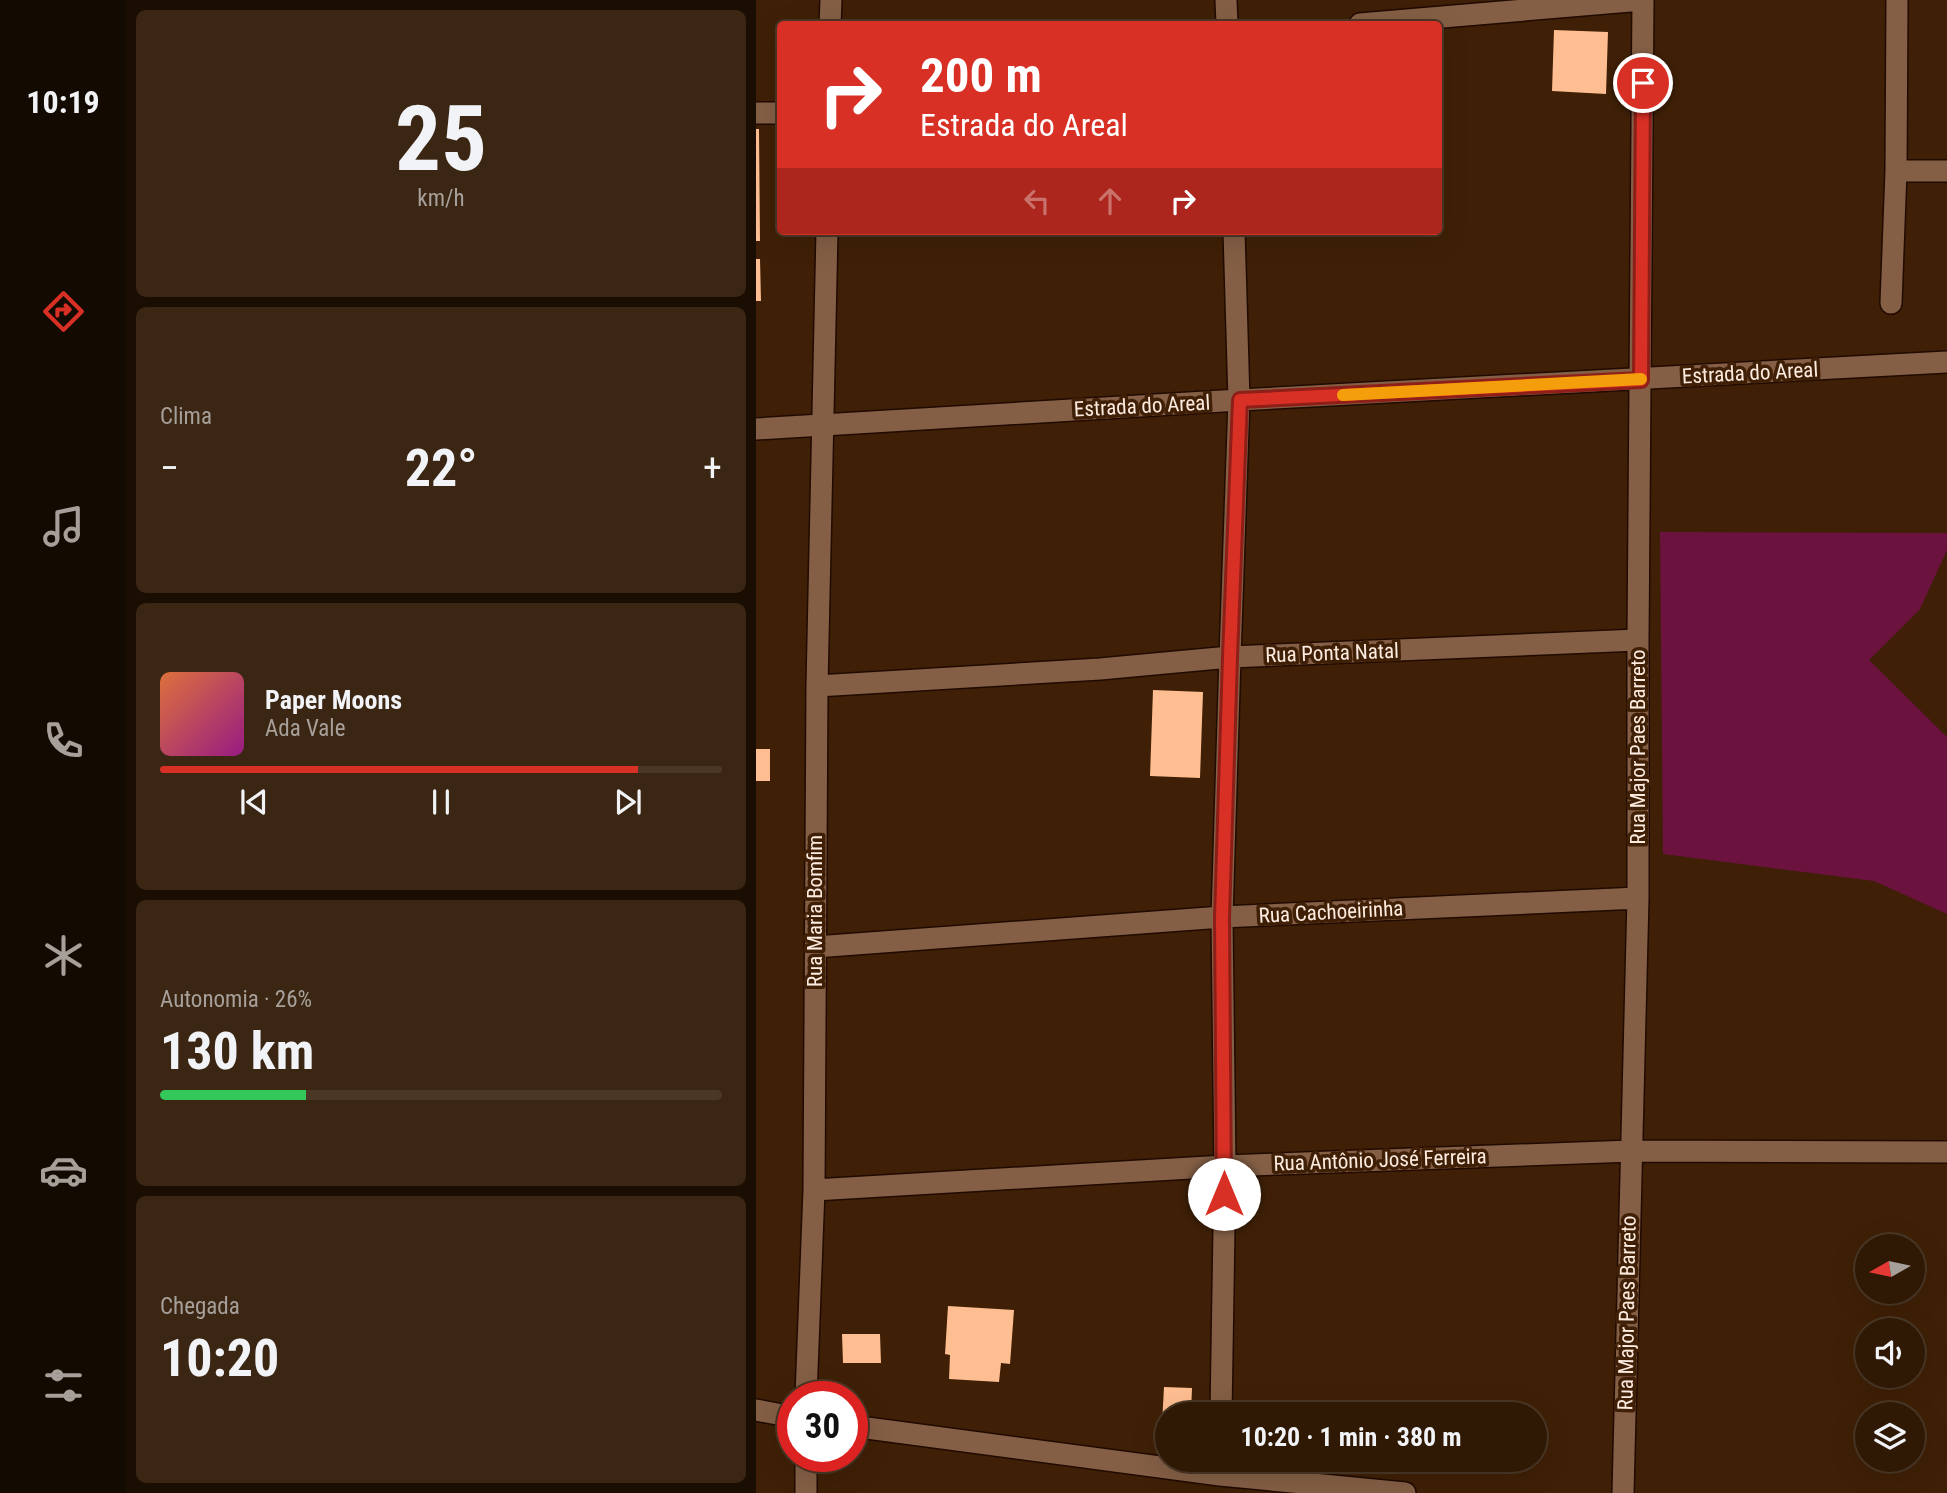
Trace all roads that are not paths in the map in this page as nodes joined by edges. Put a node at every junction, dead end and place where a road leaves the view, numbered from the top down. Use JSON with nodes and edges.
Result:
{"nodes":[{"id":1,"x":831,"y":0,"type":"edge"},
{"id":2,"x":1226,"y":0,"type":"edge"},
{"id":3,"x":1642,"y":0,"type":"edge"},
{"id":4,"x":1897,"y":0,"type":"edge"},
{"id":5,"x":830,"y":21,"type":"edge"},
{"id":6,"x":1227,"y":21,"type":"edge"},
{"id":7,"x":1395,"y":21,"type":"edge"},
{"id":8,"x":756,"y":113,"type":"edge"},
{"id":9,"x":777,"y":113,"type":"edge"},
{"id":10,"x":1896,"y":170,"type":"junction"},
{"id":11,"x":1947,"y":171,"type":"edge"},
{"id":12,"x":827,"y":235,"type":"edge"},
{"id":13,"x":1234,"y":235,"type":"edge"},
{"id":14,"x":1891,"y":303,"type":"dead end"},
{"id":15,"x":1947,"y":362,"type":"edge"},
{"id":16,"x":1641,"y":380,"type":"junction"},
{"id":17,"x":1240,"y":400,"type":"junction"},
{"id":18,"x":822,"y":425,"type":"junction"},
{"id":19,"x":756,"y":429,"type":"edge"},
{"id":20,"x":1637,"y":640,"type":"junction"},
{"id":21,"x":1230,"y":657,"type":"junction"},
{"id":22,"x":817,"y":686,"type":"junction"},
{"id":23,"x":1638,"y":898,"type":"junction"},
{"id":24,"x":1222,"y":918,"type":"junction"},
{"id":25,"x":815,"y":947,"type":"junction"},
{"id":26,"x":1631,"y":1151,"type":"junction"},
{"id":27,"x":1947,"y":1152,"type":"edge"},
{"id":28,"x":1225,"y":1166,"type":"junction"},
{"id":29,"x":814,"y":1190,"type":"junction"},
{"id":30,"x":807,"y":1381,"type":"edge"},
{"id":31,"x":1221,"y":1402,"type":"edge"},
{"id":32,"x":756,"y":1410,"type":"edge"},
{"id":33,"x":777,"y":1414,"type":"edge"},
{"id":34,"x":868,"y":1428,"type":"edge"},
{"id":35,"x":806,"y":1472,"type":"edge"},
{"id":36,"x":1220,"y":1476,"type":"edge"},
{"id":37,"x":806,"y":1493,"type":"edge"},
{"id":38,"x":1405,"y":1493,"type":"edge"},
{"id":39,"x":1623,"y":1493,"type":"edge"}],
"edges":[{"from":1,"to":5,"type":"street"},
{"from":2,"to":6,"type":"street"},
{"from":3,"to":7,"type":"street"},
{"from":3,"to":16,"type":"street","name":"Rua Major Paes Barreto"},
{"from":4,"to":10,"type":"street"},
{"from":8,"to":9,"type":"street"},
{"from":10,"to":11,"type":"street"},
{"from":10,"to":14,"type":"street"},
{"from":12,"to":18,"type":"street","name":"Rua Maria Bomfim"},
{"from":13,"to":17,"type":"street"},
{"from":15,"to":16,"type":"street","name":"Estrada do Areal"},
{"from":16,"to":17,"type":"street","name":"Estrada do Areal"},
{"from":16,"to":20,"type":"street","name":"Rua Major Paes Barreto"},
{"from":17,"to":18,"type":"street","name":"Estrada do Areal"},
{"from":17,"to":21,"type":"street"},
{"from":18,"to":19,"type":"street","name":"Estrada do Areal"},
{"from":18,"to":22,"type":"street","name":"Rua Maria Bomfim"},
{"from":20,"to":21,"type":"street","name":"Rua Ponta Natal"},
{"from":20,"to":23,"type":"street","name":"Rua Major Paes Barreto"},
{"from":21,"to":22,"type":"street","name":"Rua Ponta Natal"},
{"from":21,"to":24,"type":"street"},
{"from":22,"to":25,"type":"street","name":"Rua Maria Bomfim"},
{"from":23,"to":24,"type":"street","name":"Rua Cachoeirinha"},
{"from":23,"to":26,"type":"street","name":"Rua Major Paes Barreto"},
{"from":24,"to":25,"type":"street","name":"Rua Cachoeirinha"},
{"from":24,"to":28,"type":"street"},
{"from":25,"to":29,"type":"street","name":"Rua Maria Bomfim"},
{"from":26,"to":27,"type":"street","name":"Rua Antônio José Ferreira"},
{"from":26,"to":28,"type":"street","name":"Rua Antônio José Ferreira"},
{"from":26,"to":39,"type":"street","name":"Rua Major Paes Barreto"},
{"from":28,"to":29,"type":"street","name":"Rua Antônio José Ferreira"},
{"from":28,"to":31,"type":"street"},
{"from":29,"to":30,"type":"street","name":"Rua Maria Bomfim"},
{"from":32,"to":33,"type":"street"},
{"from":34,"to":36,"type":"street"},
{"from":35,"to":37,"type":"street"},
{"from":36,"to":38,"type":"street"}]}
